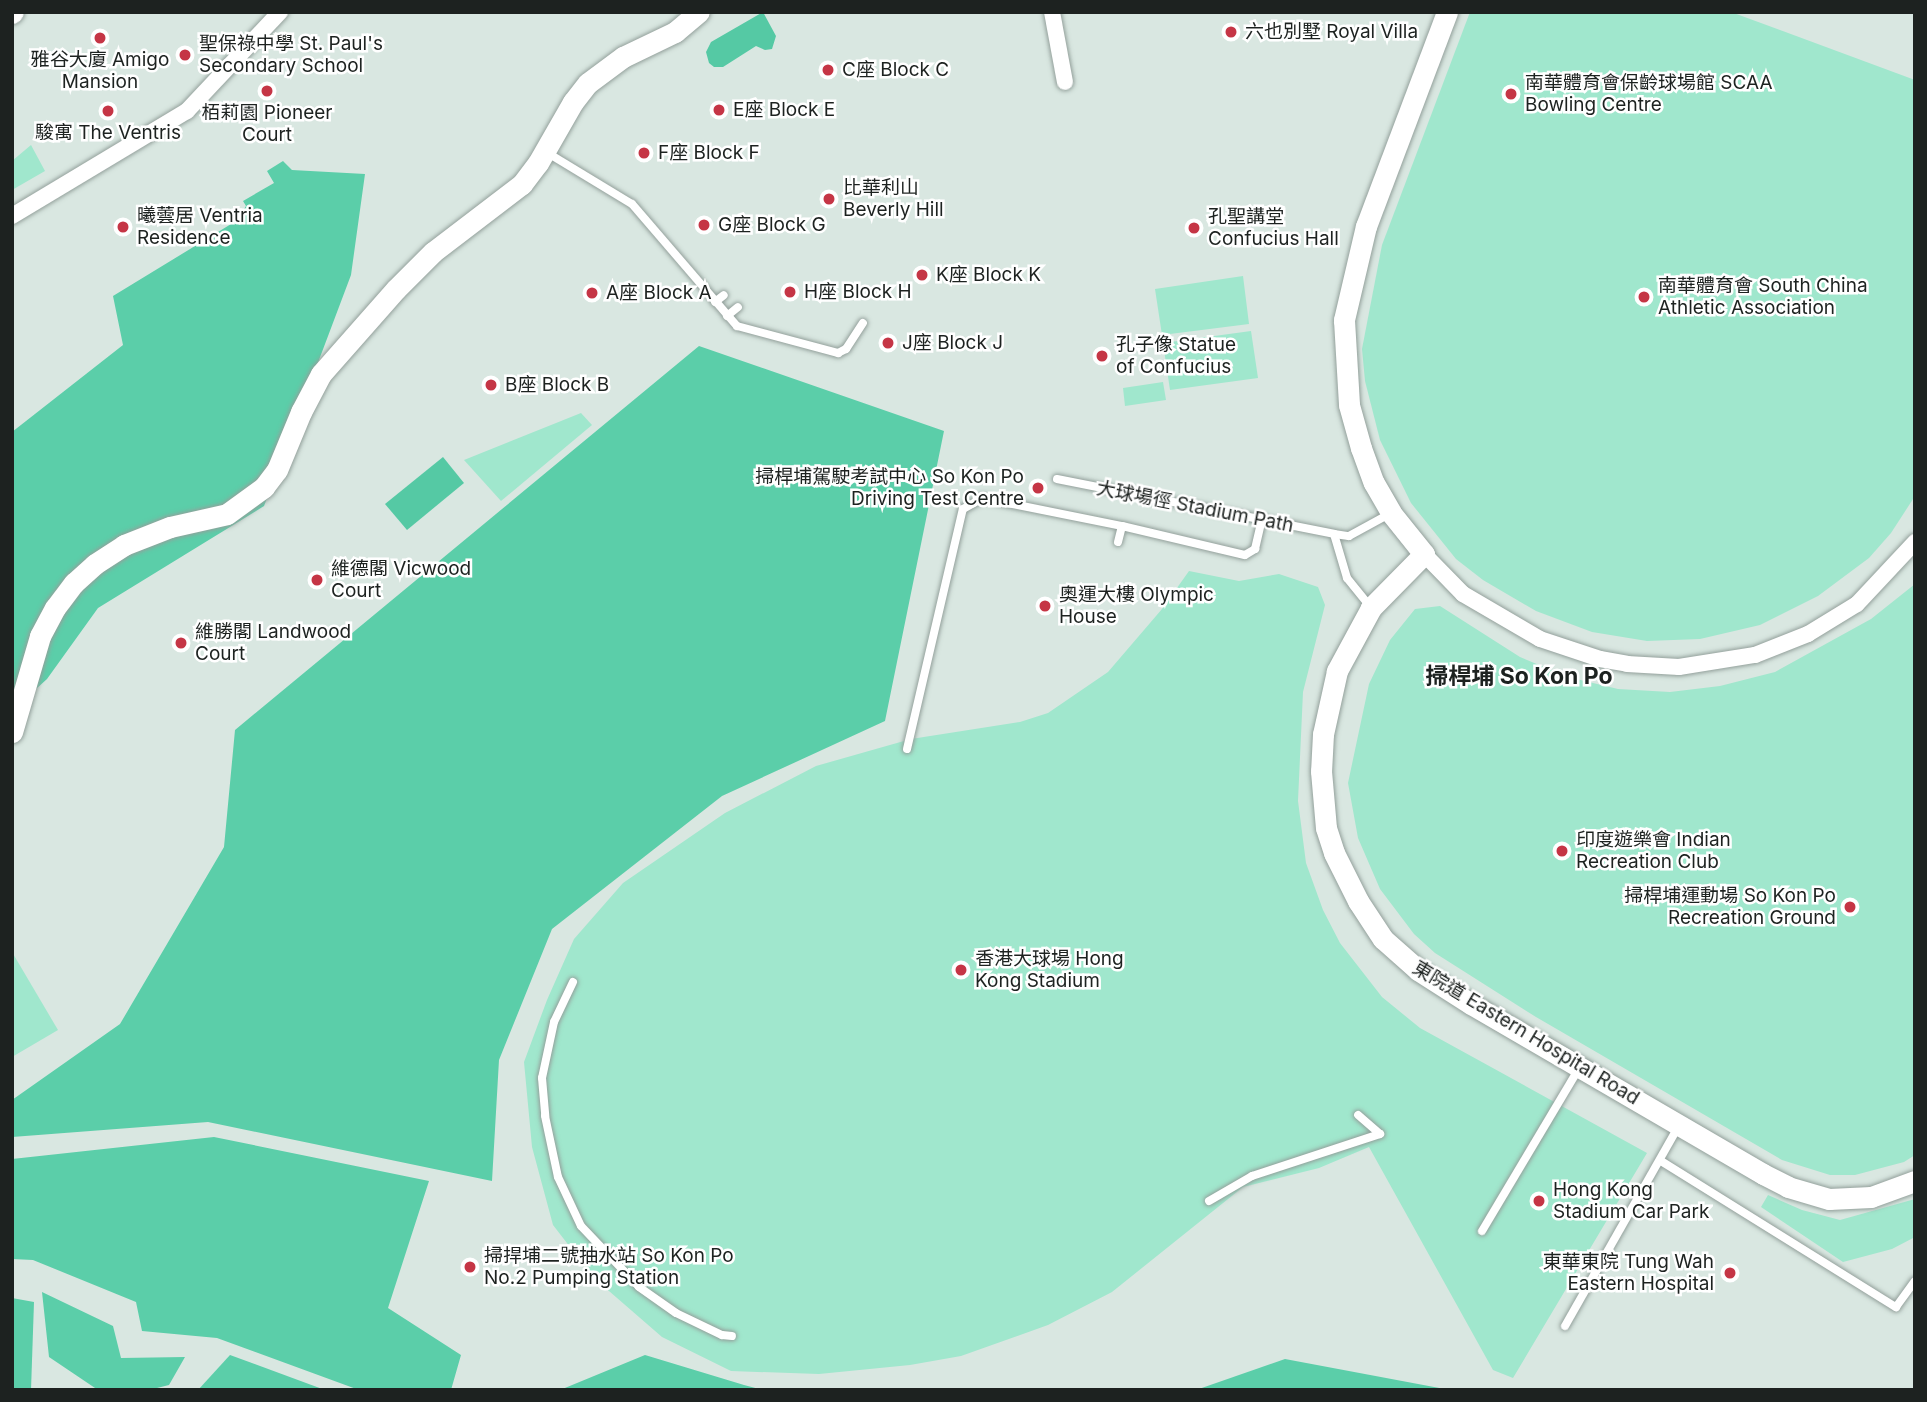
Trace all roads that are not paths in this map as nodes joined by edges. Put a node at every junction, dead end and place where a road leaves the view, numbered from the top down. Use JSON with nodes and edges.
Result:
{"nodes":[{"id":1,"x":280,"y":12,"type":"edge"},
{"id":2,"x":699,"y":12,"type":"edge"},
{"id":3,"x":1052,"y":12,"type":"edge"},
{"id":4,"x":1447,"y":12,"type":"edge"},
{"id":5,"x":1065,"y":82,"type":"dead end"},
{"id":6,"x":546,"y":152,"type":"junction"},
{"id":7,"x":12,"y":216,"type":"edge"},
{"id":8,"x":724,"y":296,"type":"dead end"},
{"id":9,"x":715,"y":302,"type":"junction"},
{"id":10,"x":738,"y":307,"type":"dead end"},
{"id":11,"x":727,"y":316,"type":"junction"},
{"id":12,"x":863,"y":323,"type":"dead end"},
{"id":13,"x":1057,"y":479,"type":"dead end"},
{"id":14,"x":1391,"y":513,"type":"junction"},
{"id":15,"x":1262,"y":519,"type":"junction"},
{"id":16,"x":1122,"y":526,"type":"junction"},
{"id":17,"x":1334,"y":534,"type":"junction"},
{"id":18,"x":1118,"y":542,"type":"dead end"},
{"id":19,"x":1915,"y":542,"type":"edge"},
{"id":20,"x":1424,"y":554,"type":"junction"},
{"id":21,"x":1371,"y":608,"type":"junction"},
{"id":22,"x":12,"y":733,"type":"edge"},
{"id":23,"x":907,"y":749,"type":"dead end"},
{"id":24,"x":573,"y":982,"type":"dead end"},
{"id":25,"x":1579,"y":1067,"type":"junction"},
{"id":26,"x":1358,"y":1115,"type":"dead end"},
{"id":27,"x":1679,"y":1125,"type":"junction"},
{"id":28,"x":1661,"y":1161,"type":"junction"},
{"id":29,"x":1915,"y":1181,"type":"edge"},
{"id":30,"x":1209,"y":1201,"type":"dead end"},
{"id":31,"x":1482,"y":1231,"type":"dead end"},
{"id":32,"x":1915,"y":1280,"type":"edge"},
{"id":33,"x":1565,"y":1326,"type":"dead end"},
{"id":34,"x":732,"y":1336,"type":"dead end"}],
"edges":[{"from":1,"to":7,"type":"street"},
{"from":2,"to":6,"type":"street"},
{"from":3,"to":5,"type":"street"},
{"from":4,"to":14,"type":"street"},
{"from":6,"to":9,"type":"lane"},
{"from":6,"to":22,"type":"street"},
{"from":8,"to":9,"type":"lane"},
{"from":9,"to":11,"type":"lane"},
{"from":10,"to":11,"type":"lane"},
{"from":11,"to":12,"type":"lane"},
{"from":13,"to":15,"type":"lane","name":"大球場徑 Stadium Path"},
{"from":14,"to":17,"type":"lane","name":"大球場徑 Stadium Path"},
{"from":14,"to":20,"type":"street"},
{"from":15,"to":16,"type":"lane"},
{"from":15,"to":17,"type":"lane","name":"大球場徑 Stadium Path"},
{"from":16,"to":18,"type":"lane"},
{"from":16,"to":23,"type":"lane"},
{"from":17,"to":21,"type":"lane"},
{"from":19,"to":20,"type":"street"},
{"from":20,"to":21,"type":"street","name":"東院道 Eastern Hospital Road"},
{"from":21,"to":25,"type":"street","name":"東院道 Eastern Hospital Road"},
{"from":24,"to":34,"type":"lane"},
{"from":25,"to":27,"type":"street","name":"東院道 Eastern Hospital Road"},
{"from":25,"to":31,"type":"lane"},
{"from":26,"to":30,"type":"lane"},
{"from":27,"to":28,"type":"lane"},
{"from":27,"to":29,"type":"street","name":"東院道 Eastern Hospital Road"},
{"from":28,"to":32,"type":"lane"},
{"from":28,"to":33,"type":"lane"}]}
